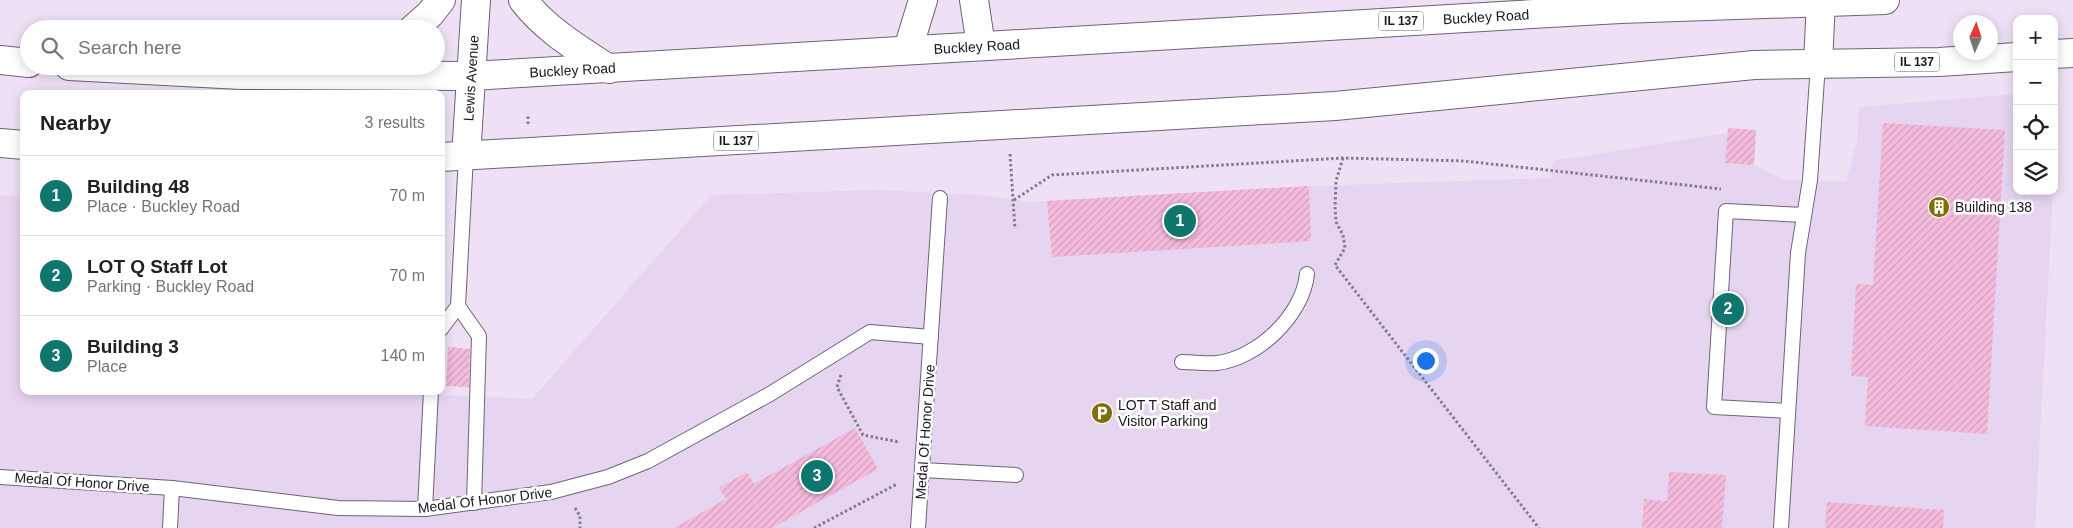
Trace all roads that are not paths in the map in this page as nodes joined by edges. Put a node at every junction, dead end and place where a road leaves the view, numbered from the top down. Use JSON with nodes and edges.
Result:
{"nodes":[{"id":1,"x":441,"y":0,"type":"edge"},
{"id":2,"x":476,"y":0,"type":"edge"},
{"id":3,"x":523,"y":0,"type":"edge"},
{"id":4,"x":923,"y":0,"type":"edge"},
{"id":5,"x":974,"y":0,"type":"edge"},
{"id":6,"x":1885,"y":0,"type":"edge"},
{"id":7,"x":1821,"y":1,"type":"edge"},
{"id":8,"x":423,"y":20,"type":"edge"},
{"id":9,"x":981,"y":46,"type":"junction"},
{"id":10,"x":908,"y":49,"type":"junction"},
{"id":11,"x":2073,"y":53,"type":"edge"},
{"id":12,"x":2058,"y":54,"type":"edge"},
{"id":13,"x":2013,"y":57,"type":"edge"},
{"id":14,"x":0,"y":60,"type":"edge"},
{"id":15,"x":20,"y":62,"type":"edge"},
{"id":16,"x":1818,"y":64,"type":"junction"},
{"id":17,"x":608,"y":69,"type":"junction"},
{"id":18,"x":445,"y":75,"type":"edge"},
{"id":19,"x":471,"y":76,"type":"junction"},
{"id":20,"x":0,"y":143,"type":"edge"},
{"id":21,"x":20,"y":145,"type":"edge"},
{"id":22,"x":454,"y":157,"type":"edge"},
{"id":23,"x":940,"y":198,"type":"dead end"},
{"id":24,"x":1804,"y":215,"type":"junction"},
{"id":25,"x":1307,"y":274,"type":"dead end"},
{"id":26,"x":458,"y":306,"type":"junction"},
{"id":27,"x":445,"y":324,"type":"edge"},
{"id":28,"x":931,"y":337,"type":"junction"},
{"id":29,"x":1182,"y":362,"type":"dead end"},
{"id":30,"x":431,"y":395,"type":"edge"},
{"id":31,"x":1788,"y":411,"type":"junction"},
{"id":32,"x":922,"y":470,"type":"junction"},
{"id":33,"x":1016,"y":475,"type":"dead end"},
{"id":34,"x":0,"y":477,"type":"edge"},
{"id":35,"x":172,"y":488,"type":"junction"},
{"id":36,"x":474,"y":503,"type":"junction"},
{"id":37,"x":425,"y":509,"type":"junction"},
{"id":38,"x":170,"y":528,"type":"edge"},
{"id":39,"x":918,"y":528,"type":"edge"},
{"id":40,"x":1781,"y":528,"type":"edge"}],
"edges":[{"from":1,"to":8,"type":"main road"},
{"from":2,"to":19,"type":"main road","name":"Lewis Avenue"},
{"from":3,"to":17,"type":"main road"},
{"from":4,"to":10,"type":"main road"},
{"from":5,"to":9,"type":"main road"},
{"from":6,"to":7,"type":"main road","name":"Buckley Road","number":"IL 137"},
{"from":7,"to":9,"type":"main road","name":"Buckley Road","number":"IL 137"},
{"from":7,"to":16,"type":"main road"},
{"from":9,"to":10,"type":"main road","name":"Buckley Road","number":"IL 137"},
{"from":10,"to":17,"type":"main road","name":"Buckley Road","number":"IL 137"},
{"from":11,"to":12,"type":"main road"},
{"from":13,"to":16,"type":"main road","number":"IL 137"},
{"from":14,"to":15,"type":"main road"},
{"from":16,"to":22,"type":"main road","number":"IL 137"},
{"from":16,"to":24,"type":"lane"},
{"from":17,"to":19,"type":"main road","name":"Buckley Road","number":"IL 137"},
{"from":18,"to":19,"type":"main road","name":"Buckley Road","number":"IL 137"},
{"from":19,"to":22,"type":"main road","name":"Lewis Avenue"},
{"from":20,"to":21,"type":"main road"},
{"from":22,"to":26,"type":"lane"},
{"from":23,"to":28,"type":"lane","name":"Medal Of Honor Drive"},
{"from":24,"to":31,"type":"lane"},
{"from":24,"to":31,"type":"lane"},
{"from":25,"to":29,"type":"lane"},
{"from":26,"to":27,"type":"lane"},
{"from":26,"to":36,"type":"lane"},
{"from":28,"to":32,"type":"lane","name":"Medal Of Honor Drive"},
{"from":28,"to":36,"type":"lane","name":"Medal Of Honor Drive"},
{"from":30,"to":37,"type":"lane"},
{"from":31,"to":40,"type":"lane"},
{"from":32,"to":33,"type":"lane"},
{"from":32,"to":39,"type":"lane","name":"Medal Of Honor Drive"},
{"from":34,"to":35,"type":"lane","name":"Medal Of Honor Drive"},
{"from":35,"to":37,"type":"lane","name":"Medal Of Honor Drive"},
{"from":35,"to":38,"type":"lane"},
{"from":36,"to":37,"type":"lane","name":"Medal Of Honor Drive"}]}
